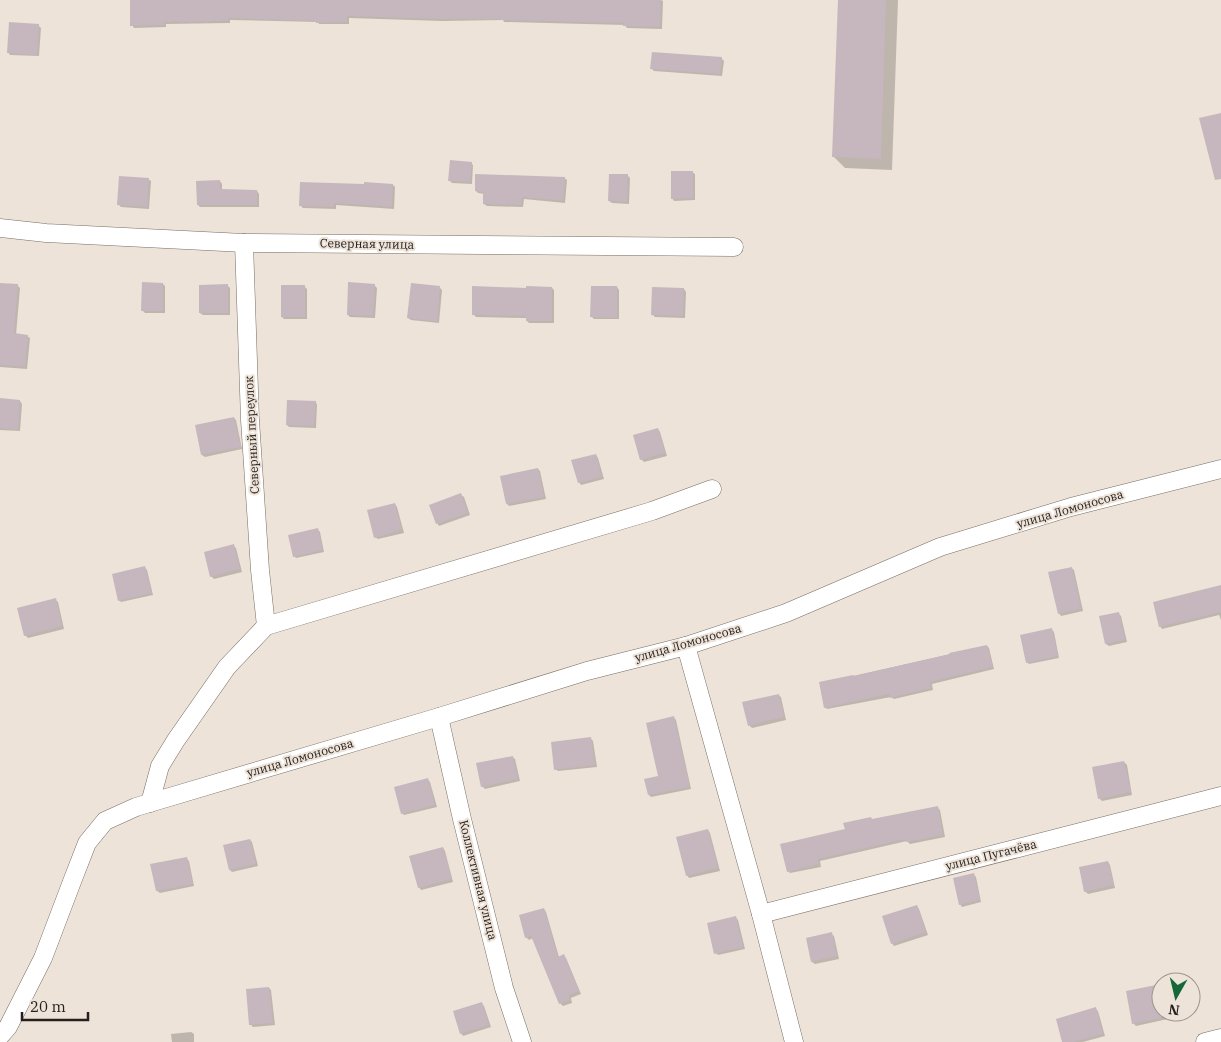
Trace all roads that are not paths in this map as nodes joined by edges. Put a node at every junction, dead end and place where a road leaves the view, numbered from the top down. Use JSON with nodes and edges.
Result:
{"nodes":[{"id":1,"x":0,"y":228,"type":"edge"},
{"id":2,"x":244,"y":242,"type":"junction"},
{"id":3,"x":734,"y":248,"type":"dead end"},
{"id":4,"x":1221,"y":470,"type":"edge"},
{"id":5,"x":712,"y":489,"type":"dead end"},
{"id":6,"x":266,"y":626,"type":"junction"},
{"id":7,"x":686,"y":646,"type":"junction"},
{"id":8,"x":439,"y":717,"type":"junction"},
{"id":9,"x":1221,"y":796,"type":"edge"},
{"id":10,"x":150,"y":803,"type":"junction"},
{"id":11,"x":761,"y":914,"type":"junction"},
{"id":12,"x":0,"y":1036,"type":"edge"},
{"id":13,"x":1221,"y":1038,"type":"edge"},
{"id":14,"x":522,"y":1042,"type":"edge"},
{"id":15,"x":794,"y":1042,"type":"edge"},
{"id":16,"x":1205,"y":1042,"type":"edge"}],
"edges":[{"from":1,"to":2,"type":"street","name":"Северная улица"},
{"from":2,"to":3,"type":"street","name":"Северная улица"},
{"from":2,"to":6,"type":"street","name":"Северный переулок"},
{"from":4,"to":7,"type":"street","name":"улица Ломоносова"},
{"from":5,"to":6,"type":"street"},
{"from":6,"to":10,"type":"street"},
{"from":7,"to":8,"type":"street","name":"улица Ломоносова"},
{"from":7,"to":11,"type":"street"},
{"from":8,"to":10,"type":"street","name":"улица Ломоносова"},
{"from":8,"to":14,"type":"street","name":"Коллективная улица"},
{"from":9,"to":11,"type":"street","name":"улица Пугачёва"},
{"from":10,"to":12,"type":"street","name":"улица Ломоносова"},
{"from":11,"to":15,"type":"street"},
{"from":13,"to":16,"type":"street"}]}
